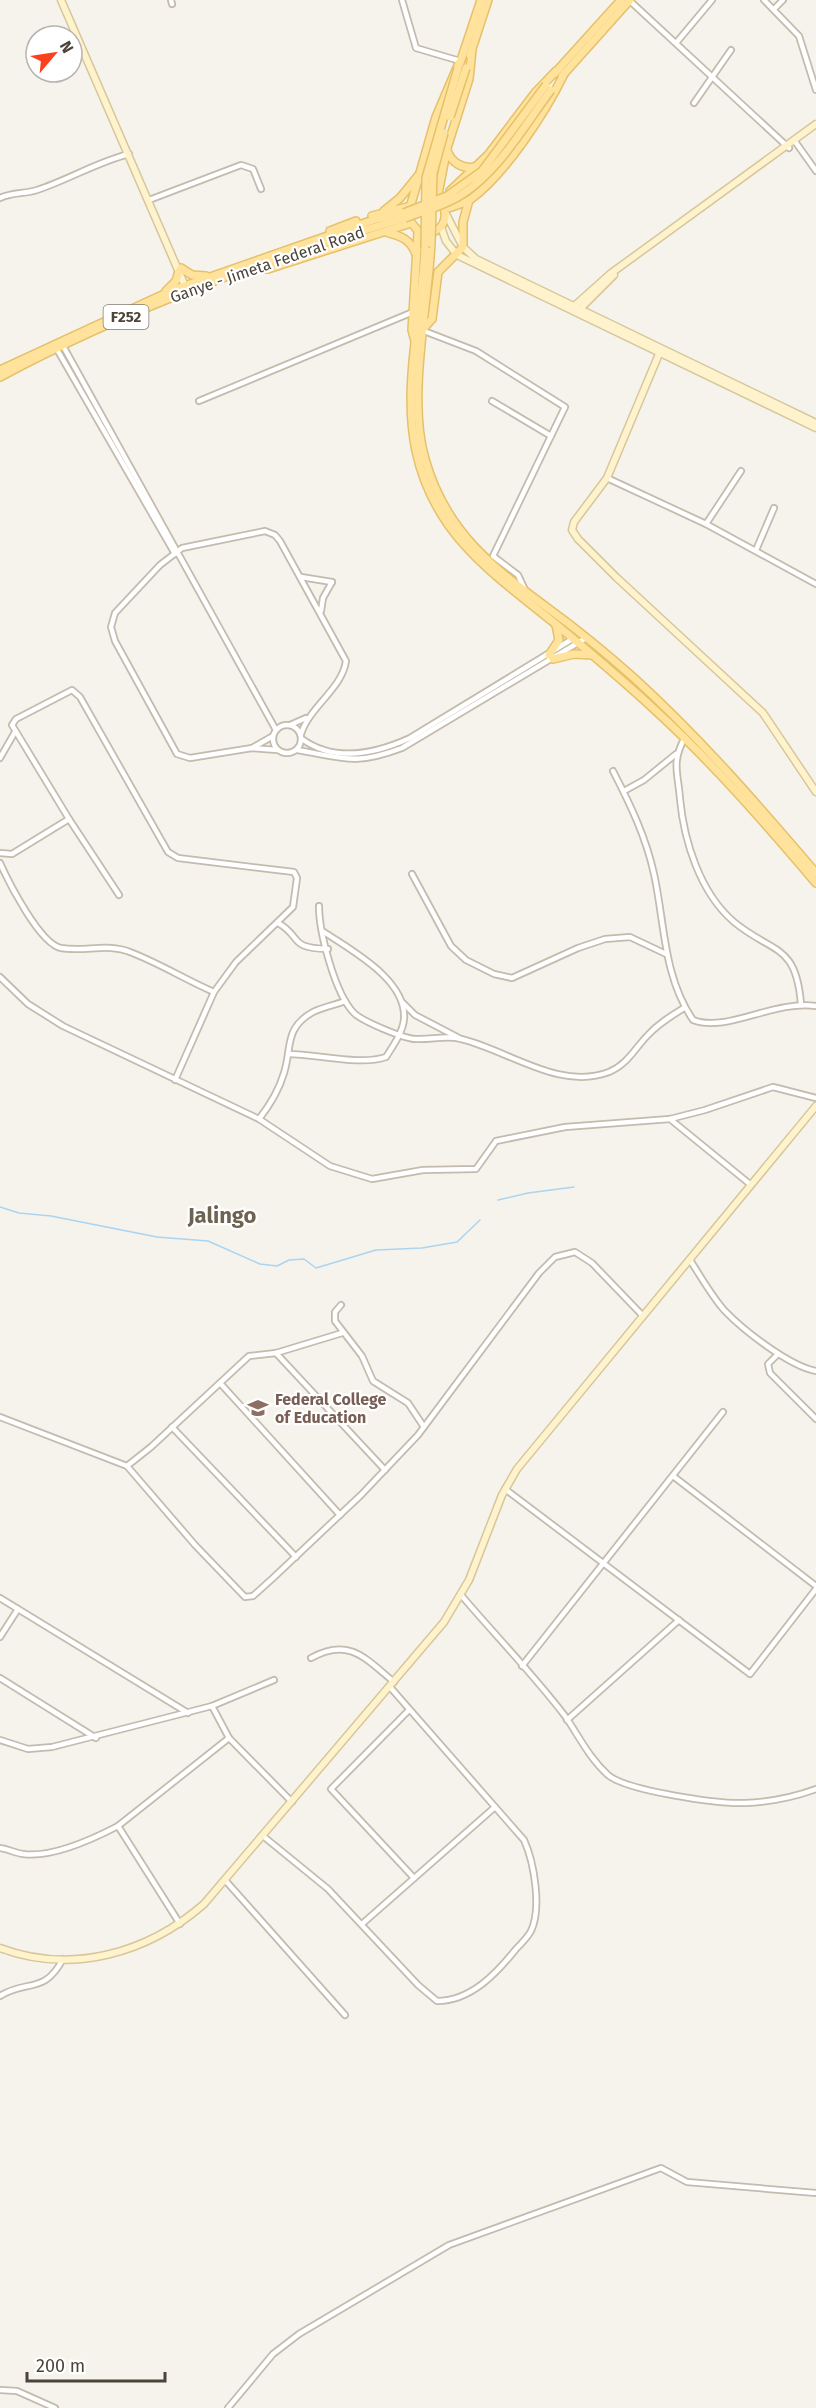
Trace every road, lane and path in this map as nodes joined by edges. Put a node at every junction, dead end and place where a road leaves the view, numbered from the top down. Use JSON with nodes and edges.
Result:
{"nodes":[{"id":1,"x":61,"y":0,"type":"edge"},
{"id":2,"x":402,"y":0,"type":"edge"},
{"id":3,"x":480,"y":0,"type":"edge"},
{"id":4,"x":488,"y":0,"type":"edge"},
{"id":5,"x":621,"y":0,"type":"edge"},
{"id":6,"x":630,"y":0,"type":"edge"},
{"id":7,"x":712,"y":0,"type":"edge"},
{"id":8,"x":764,"y":0,"type":"edge"},
{"id":9,"x":783,"y":0,"type":"edge"},
{"id":10,"x":774,"y":9,"type":"junction"},
{"id":11,"x":676,"y":43,"type":"junction"},
{"id":12,"x":472,"y":50,"type":"junction"},
{"id":13,"x":731,"y":50,"type":"dead end"},
{"id":14,"x":461,"y":65,"type":"junction"},
{"id":15,"x":560,"y":73,"type":"junction"},
{"id":16,"x":713,"y":76,"type":"junction"},
{"id":17,"x":816,"y":90,"type":"edge"},
{"id":18,"x":693,"y":103,"type":"dead end"},
{"id":19,"x":816,"y":124,"type":"edge"},
{"id":20,"x":816,"y":129,"type":"edge"},
{"id":21,"x":795,"y":142,"type":"junction"},
{"id":22,"x":787,"y":147,"type":"junction"},
{"id":23,"x":447,"y":148,"type":"junction"},
{"id":24,"x":129,"y":154,"type":"junction"},
{"id":25,"x":477,"y":166,"type":"junction"},
{"id":26,"x":816,"y":171,"type":"edge"},
{"id":27,"x":419,"y":174,"type":"junction"},
{"id":28,"x":261,"y":189,"type":"dead end"},
{"id":29,"x":0,"y":198,"type":"edge"},
{"id":30,"x":149,"y":200,"type":"junction"},
{"id":31,"x":438,"y":200,"type":"junction"},
{"id":32,"x":469,"y":200,"type":"junction"},
{"id":33,"x":412,"y":204,"type":"junction"},
{"id":34,"x":445,"y":212,"type":"junction"},
{"id":35,"x":382,"y":213,"type":"junction"},
{"id":36,"x":411,"y":223,"type":"junction"},
{"id":37,"x":441,"y":227,"type":"junction"},
{"id":38,"x":418,"y":231,"type":"junction"},
{"id":39,"x":386,"y":232,"type":"junction"},
{"id":40,"x":428,"y":246,"type":"junction"},
{"id":41,"x":463,"y":247,"type":"junction"},
{"id":42,"x":457,"y":255,"type":"junction"},
{"id":43,"x":417,"y":257,"type":"junction"},
{"id":44,"x":254,"y":264,"type":"junction"},
{"id":45,"x":179,"y":268,"type":"junction"},
{"id":46,"x":209,"y":276,"type":"junction"},
{"id":47,"x":187,"y":285,"type":"junction"},
{"id":48,"x":164,"y":294,"type":"junction"},
{"id":49,"x":575,"y":309,"type":"junction"},
{"id":50,"x":413,"y":312,"type":"junction"},
{"id":51,"x":424,"y":330,"type":"junction"},
{"id":52,"x":416,"y":343,"type":"junction"},
{"id":53,"x":58,"y":344,"type":"junction"},
{"id":54,"x":659,"y":354,"type":"junction"},
{"id":55,"x":0,"y":369,"type":"edge"},
{"id":56,"x":0,"y":377,"type":"edge"},
{"id":57,"x":199,"y":401,"type":"dead end"},
{"id":58,"x":492,"y":401,"type":"dead end"},
{"id":59,"x":816,"y":423,"type":"edge"},
{"id":60,"x":816,"y":428,"type":"edge"},
{"id":61,"x":551,"y":436,"type":"junction"},
{"id":62,"x":741,"y":471,"type":"dead end"},
{"id":63,"x":607,"y":478,"type":"junction"},
{"id":64,"x":774,"y":508,"type":"dead end"},
{"id":65,"x":706,"y":524,"type":"junction"},
{"id":66,"x":756,"y":550,"type":"junction"},
{"id":67,"x":176,"y":552,"type":"junction"},
{"id":68,"x":301,"y":577,"type":"junction"},
{"id":69,"x":816,"y":584,"type":"edge"},
{"id":70,"x":526,"y":592,"type":"junction"},
{"id":71,"x":321,"y":614,"type":"junction"},
{"id":72,"x":556,"y":625,"type":"junction"},
{"id":73,"x":580,"y":638,"type":"junction"},
{"id":74,"x":594,"y":656,"type":"junction"},
{"id":75,"x":551,"y":657,"type":"junction"},
{"id":76,"x":306,"y":718,"type":"junction"},
{"id":77,"x":290,"y":725,"type":"junction"},
{"id":78,"x":276,"y":730,"type":"junction"},
{"id":79,"x":15,"y":732,"type":"junction"},
{"id":80,"x":273,"y":736,"type":"junction"},
{"id":81,"x":301,"y":736,"type":"junction"},
{"id":82,"x":685,"y":737,"type":"junction"},
{"id":83,"x":252,"y":748,"type":"junction"},
{"id":84,"x":277,"y":750,"type":"junction"},
{"id":85,"x":297,"y":750,"type":"junction"},
{"id":86,"x":676,"y":754,"type":"junction"},
{"id":87,"x":0,"y":758,"type":"edge"},
{"id":88,"x":613,"y":771,"type":"dead end"},
{"id":89,"x":624,"y":792,"type":"junction"},
{"id":90,"x":816,"y":792,"type":"edge"},
{"id":91,"x":69,"y":819,"type":"junction"},
{"id":92,"x":0,"y":855,"type":"edge"},
{"id":93,"x":0,"y":863,"type":"edge"},
{"id":94,"x":816,"y":873,"type":"edge"},
{"id":95,"x":412,"y":874,"type":"dead end"},
{"id":96,"x":816,"y":883,"type":"edge"},
{"id":97,"x":119,"y":895,"type":"dead end"},
{"id":98,"x":319,"y":906,"type":"dead end"},
{"id":99,"x":278,"y":923,"type":"junction"},
{"id":100,"x":323,"y":932,"type":"junction"},
{"id":101,"x":328,"y":949,"type":"junction"},
{"id":102,"x":666,"y":954,"type":"junction"},
{"id":103,"x":0,"y":977,"type":"edge"},
{"id":104,"x":214,"y":992,"type":"junction"},
{"id":105,"x":345,"y":1002,"type":"junction"},
{"id":106,"x":403,"y":1003,"type":"junction"},
{"id":107,"x":801,"y":1004,"type":"junction"},
{"id":108,"x":816,"y":1006,"type":"edge"},
{"id":109,"x":684,"y":1008,"type":"junction"},
{"id":110,"x":399,"y":1034,"type":"junction"},
{"id":111,"x":461,"y":1038,"type":"junction"},
{"id":112,"x":288,"y":1054,"type":"junction"},
{"id":113,"x":175,"y":1080,"type":"junction"},
{"id":114,"x":816,"y":1098,"type":"edge"},
{"id":115,"x":816,"y":1106,"type":"edge"},
{"id":116,"x":259,"y":1119,"type":"junction"},
{"id":117,"x":670,"y":1119,"type":"junction"},
{"id":118,"x":751,"y":1185,"type":"junction"},
{"id":119,"x":690,"y":1260,"type":"junction"},
{"id":120,"x":341,"y":1305,"type":"dead end"},
{"id":121,"x":643,"y":1316,"type":"junction"},
{"id":122,"x":342,"y":1333,"type":"junction"},
{"id":123,"x":276,"y":1353,"type":"junction"},
{"id":124,"x":778,"y":1354,"type":"junction"},
{"id":125,"x":816,"y":1371,"type":"edge"},
{"id":126,"x":220,"y":1383,"type":"junction"},
{"id":127,"x":723,"y":1412,"type":"dead end"},
{"id":128,"x":0,"y":1417,"type":"edge"},
{"id":129,"x":816,"y":1419,"type":"edge"},
{"id":130,"x":172,"y":1427,"type":"junction"},
{"id":131,"x":424,"y":1427,"type":"junction"},
{"id":132,"x":127,"y":1466,"type":"junction"},
{"id":133,"x":385,"y":1470,"type":"junction"},
{"id":134,"x":673,"y":1476,"type":"junction"},
{"id":135,"x":505,"y":1489,"type":"junction"},
{"id":136,"x":340,"y":1515,"type":"junction"},
{"id":137,"x":296,"y":1557,"type":"junction"},
{"id":138,"x":603,"y":1563,"type":"junction"},
{"id":139,"x":816,"y":1587,"type":"edge"},
{"id":140,"x":461,"y":1595,"type":"junction"},
{"id":141,"x":0,"y":1598,"type":"edge"},
{"id":142,"x":18,"y":1609,"type":"junction"},
{"id":143,"x":679,"y":1620,"type":"junction"},
{"id":144,"x":0,"y":1637,"type":"edge"},
{"id":145,"x":311,"y":1659,"type":"dead end"},
{"id":146,"x":522,"y":1666,"type":"junction"},
{"id":147,"x":0,"y":1678,"type":"edge"},
{"id":148,"x":274,"y":1680,"type":"dead end"},
{"id":149,"x":392,"y":1685,"type":"junction"},
{"id":150,"x":212,"y":1706,"type":"junction"},
{"id":151,"x":409,"y":1710,"type":"junction"},
{"id":152,"x":188,"y":1713,"type":"junction"},
{"id":153,"x":567,"y":1720,"type":"junction"},
{"id":154,"x":96,"y":1738,"type":"junction"},
{"id":155,"x":229,"y":1738,"type":"junction"},
{"id":156,"x":0,"y":1740,"type":"edge"},
{"id":157,"x":816,"y":1789,"type":"edge"},
{"id":158,"x":292,"y":1802,"type":"junction"},
{"id":159,"x":495,"y":1807,"type":"junction"},
{"id":160,"x":118,"y":1826,"type":"junction"},
{"id":161,"x":263,"y":1836,"type":"junction"},
{"id":162,"x":0,"y":1848,"type":"edge"},
{"id":163,"x":414,"y":1878,"type":"junction"},
{"id":164,"x":225,"y":1880,"type":"junction"},
{"id":165,"x":180,"y":1924,"type":"junction"},
{"id":166,"x":362,"y":1924,"type":"junction"},
{"id":167,"x":0,"y":1948,"type":"edge"},
{"id":168,"x":63,"y":1959,"type":"junction"},
{"id":169,"x":0,"y":1996,"type":"edge"},
{"id":170,"x":345,"y":2015,"type":"dead end"},
{"id":171,"x":816,"y":2193,"type":"edge"},
{"id":172,"x":0,"y":2390,"type":"edge"},
{"id":173,"x":55,"y":2408,"type":"edge"},
{"id":174,"x":228,"y":2408,"type":"edge"}],
"edges":[{"from":1,"to":24,"type":"main road"},
{"from":2,"to":14,"type":"street"},
{"from":3,"to":14,"type":"main road"},
{"from":4,"to":12,"type":"main road"},
{"from":5,"to":15,"type":"main road"},
{"from":6,"to":11,"type":"street"},
{"from":6,"to":15,"type":"main road"},
{"from":7,"to":11,"type":"street"},
{"from":8,"to":10,"type":"street"},
{"from":9,"to":10,"type":"street"},
{"from":10,"to":17,"type":"street"},
{"from":11,"to":16,"type":"street"},
{"from":12,"to":14,"type":"main road"},
{"from":12,"to":23,"type":"main road"},
{"from":13,"to":16,"type":"street"},
{"from":14,"to":27,"type":"main road"},
{"from":14,"to":40,"type":"main road","bridge":true},
{"from":15,"to":25,"type":"main road"},
{"from":15,"to":32,"type":"main road"},
{"from":15,"to":44,"type":"main road","name":"Ganye - Jimeta Federal Road","number":"F252","bridge":true},
{"from":16,"to":18,"type":"street"},
{"from":16,"to":22,"type":"street"},
{"from":19,"to":21,"type":"main road"},
{"from":20,"to":21,"type":"main road"},
{"from":21,"to":22,"type":"main road"},
{"from":21,"to":26,"type":"street"},
{"from":22,"to":49,"type":"main road"},
{"from":23,"to":25,"type":"main road"},
{"from":23,"to":31,"type":"main road"},
{"from":24,"to":29,"type":"street"},
{"from":24,"to":30,"type":"main road"},
{"from":25,"to":31,"type":"main road"},
{"from":27,"to":33,"type":"main road"},
{"from":27,"to":35,"type":"main road"},
{"from":28,"to":30,"type":"street"},
{"from":30,"to":45,"type":"main road"},
{"from":31,"to":33,"type":"main road"},
{"from":31,"to":34,"type":"main road"},
{"from":32,"to":34,"type":"main road"},
{"from":32,"to":41,"type":"main road"},
{"from":33,"to":35,"type":"main road"},
{"from":33,"to":36,"type":"main road"},
{"from":34,"to":37,"type":"main road"},
{"from":34,"to":41,"type":"main road"},
{"from":35,"to":44,"type":"main road"},
{"from":36,"to":38,"type":"main road"},
{"from":36,"to":39,"type":"main road"},
{"from":37,"to":38,"type":"main road"},
{"from":37,"to":42,"type":"main road"},
{"from":38,"to":43,"type":"main road"},
{"from":39,"to":43,"type":"main road"},
{"from":39,"to":44,"type":"main road"},
{"from":40,"to":51,"type":"main road"},
{"from":40,"to":52,"type":"main road"},
{"from":41,"to":42,"type":"main road"},
{"from":41,"to":49,"type":"main road"},
{"from":42,"to":49,"type":"main road"},
{"from":42,"to":51,"type":"main road"},
{"from":43,"to":50,"type":"main road"},
{"from":44,"to":46,"type":"main road","name":"Ganye - Jimeta Federal Road","number":"F252"},
{"from":44,"to":53,"type":"main road","name":"Ganye - Jimeta Federal Road","number":"F252"},
{"from":45,"to":46,"type":"main road"},
{"from":45,"to":47,"type":"main road"},
{"from":45,"to":48,"type":"main road"},
{"from":46,"to":47,"type":"main road","name":"Ganye - Jimeta Federal Road","number":"F252"},
{"from":47,"to":48,"type":"main road","name":"Ganye - Jimeta Federal Road","number":"F252"},
{"from":48,"to":53,"type":"main road","name":"Ganye - Jimeta Federal Road","number":"F252"},
{"from":49,"to":54,"type":"main road"},
{"from":49,"to":59,"type":"main road"},
{"from":50,"to":52,"type":"main road"},
{"from":50,"to":57,"type":"street"},
{"from":51,"to":61,"type":"street"},
{"from":51,"to":70,"type":"main road"},
{"from":52,"to":72,"type":"main road"},
{"from":53,"to":55,"type":"main road","name":"Ganye - Jimeta Federal Road","number":"F252"},
{"from":53,"to":56,"type":"main road","name":"Ganye - Jimeta Federal Road","number":"F252"},
{"from":53,"to":67,"type":"street"},
{"from":54,"to":60,"type":"main road"},
{"from":54,"to":63,"type":"main road"},
{"from":58,"to":61,"type":"street"},
{"from":61,"to":70,"type":"street"},
{"from":62,"to":65,"type":"street"},
{"from":63,"to":65,"type":"street"},
{"from":63,"to":90,"type":"main road"},
{"from":64,"to":66,"type":"street"},
{"from":65,"to":66,"type":"street"},
{"from":66,"to":69,"type":"street"},
{"from":67,"to":68,"type":"street"},
{"from":67,"to":78,"type":"street"},
{"from":67,"to":83,"type":"street"},
{"from":68,"to":71,"type":"street"},
{"from":68,"to":71,"type":"street"},
{"from":70,"to":73,"type":"main road"},
{"from":71,"to":76,"type":"street"},
{"from":72,"to":73,"type":"main road"},
{"from":72,"to":75,"type":"main road"},
{"from":73,"to":74,"type":"main road"},
{"from":73,"to":75,"type":"street"},
{"from":73,"to":94,"type":"main road"},
{"from":74,"to":75,"type":"main road"},
{"from":74,"to":82,"type":"main road"},
{"from":75,"to":81,"type":"street"},
{"from":75,"to":85,"type":"street"},
{"from":76,"to":77,"type":"street"},
{"from":76,"to":81,"type":"street"},
{"from":77,"to":78,"type":"street"},
{"from":77,"to":81,"type":"street"},
{"from":78,"to":80,"type":"street"},
{"from":79,"to":87,"type":"street"},
{"from":79,"to":91,"type":"street"},
{"from":79,"to":99,"type":"street"},
{"from":80,"to":83,"type":"street"},
{"from":80,"to":84,"type":"street"},
{"from":81,"to":85,"type":"street"},
{"from":82,"to":86,"type":"street"},
{"from":82,"to":96,"type":"main road"},
{"from":83,"to":84,"type":"street"},
{"from":84,"to":85,"type":"street"},
{"from":86,"to":89,"type":"street"},
{"from":86,"to":107,"type":"street"},
{"from":88,"to":89,"type":"street"},
{"from":89,"to":102,"type":"street"},
{"from":91,"to":92,"type":"street"},
{"from":91,"to":97,"type":"street"},
{"from":93,"to":104,"type":"street"},
{"from":95,"to":102,"type":"street"},
{"from":98,"to":100,"type":"street"},
{"from":99,"to":101,"type":"street"},
{"from":99,"to":104,"type":"street"},
{"from":100,"to":101,"type":"street"},
{"from":100,"to":106,"type":"street"},
{"from":101,"to":105,"type":"street"},
{"from":102,"to":109,"type":"street"},
{"from":103,"to":113,"type":"street"},
{"from":104,"to":113,"type":"street"},
{"from":105,"to":110,"type":"street"},
{"from":105,"to":112,"type":"street"},
{"from":106,"to":110,"type":"street"},
{"from":106,"to":111,"type":"street"},
{"from":107,"to":108,"type":"street"},
{"from":107,"to":109,"type":"street"},
{"from":109,"to":111,"type":"street"},
{"from":110,"to":111,"type":"street"},
{"from":110,"to":112,"type":"street"},
{"from":112,"to":116,"type":"street"},
{"from":113,"to":116,"type":"street"},
{"from":114,"to":117,"type":"street"},
{"from":115,"to":118,"type":"main road"},
{"from":116,"to":117,"type":"street"},
{"from":117,"to":118,"type":"street"},
{"from":118,"to":119,"type":"main road"},
{"from":119,"to":121,"type":"main road"},
{"from":119,"to":124,"type":"street"},
{"from":120,"to":122,"type":"street"},
{"from":121,"to":131,"type":"street"},
{"from":121,"to":135,"type":"main road"},
{"from":122,"to":123,"type":"street"},
{"from":122,"to":131,"type":"street"},
{"from":123,"to":126,"type":"street"},
{"from":123,"to":133,"type":"street"},
{"from":124,"to":125,"type":"street"},
{"from":124,"to":129,"type":"street"},
{"from":126,"to":130,"type":"street"},
{"from":126,"to":136,"type":"street"},
{"from":127,"to":134,"type":"street"},
{"from":128,"to":132,"type":"street"},
{"from":130,"to":132,"type":"street"},
{"from":130,"to":137,"type":"street"},
{"from":131,"to":133,"type":"street"},
{"from":132,"to":137,"type":"street"},
{"from":133,"to":136,"type":"street"},
{"from":134,"to":138,"type":"street"},
{"from":134,"to":139,"type":"street"},
{"from":135,"to":138,"type":"street"},
{"from":135,"to":140,"type":"main road"},
{"from":136,"to":137,"type":"street"},
{"from":138,"to":143,"type":"street"},
{"from":138,"to":146,"type":"street"},
{"from":139,"to":143,"type":"street"},
{"from":140,"to":146,"type":"street"},
{"from":140,"to":149,"type":"main road"},
{"from":141,"to":142,"type":"street"},
{"from":142,"to":144,"type":"street"},
{"from":142,"to":152,"type":"street"},
{"from":143,"to":153,"type":"street"},
{"from":145,"to":149,"type":"street"},
{"from":146,"to":153,"type":"street"},
{"from":147,"to":154,"type":"street"},
{"from":148,"to":150,"type":"street"},
{"from":149,"to":151,"type":"street"},
{"from":149,"to":158,"type":"main road"},
{"from":150,"to":152,"type":"street"},
{"from":150,"to":155,"type":"street"},
{"from":151,"to":159,"type":"street"},
{"from":151,"to":163,"type":"street"},
{"from":152,"to":154,"type":"street"},
{"from":153,"to":157,"type":"street"},
{"from":154,"to":156,"type":"street"},
{"from":155,"to":158,"type":"street"},
{"from":155,"to":160,"type":"street"},
{"from":158,"to":161,"type":"main road"},
{"from":159,"to":163,"type":"street"},
{"from":159,"to":166,"type":"street"},
{"from":160,"to":162,"type":"street"},
{"from":160,"to":165,"type":"street"},
{"from":161,"to":164,"type":"main road"},
{"from":161,"to":166,"type":"street"},
{"from":163,"to":166,"type":"street"},
{"from":164,"to":165,"type":"main road"},
{"from":164,"to":170,"type":"street"},
{"from":165,"to":168,"type":"main road"},
{"from":167,"to":168,"type":"main road"},
{"from":168,"to":169,"type":"street"},
{"from":171,"to":174,"type":"street"},
{"from":172,"to":173,"type":"street"}]}
